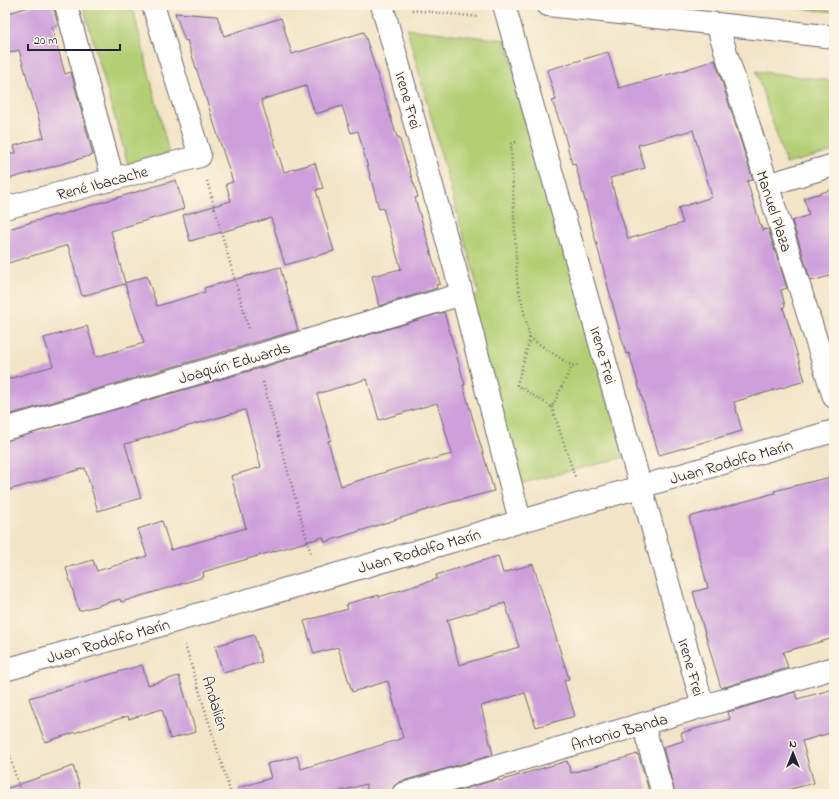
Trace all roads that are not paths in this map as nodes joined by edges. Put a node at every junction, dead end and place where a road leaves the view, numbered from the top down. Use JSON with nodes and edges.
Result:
{"nodes":[{"id":1,"x":66,"y":5,"type":"edge"},
{"id":2,"x":153,"y":5,"type":"edge"},
{"id":3,"x":382,"y":5,"type":"edge"},
{"id":4,"x":504,"y":5,"type":"edge"},
{"id":5,"x":548,"y":5,"type":"edge"},
{"id":6,"x":717,"y":24,"type":"junction"},
{"id":7,"x":834,"y":37,"type":"edge"},
{"id":8,"x":834,"y":165,"type":"edge"},
{"id":9,"x":113,"y":179,"type":"junction"},
{"id":10,"x":767,"y":185,"type":"junction"},
{"id":11,"x":5,"y":208,"type":"edge"},
{"id":12,"x":462,"y":294,"type":"junction"},
{"id":13,"x":834,"y":397,"type":"edge"},
{"id":14,"x":5,"y":429,"type":"edge"},
{"id":15,"x":834,"y":431,"type":"edge"},
{"id":16,"x":641,"y":486,"type":"junction"},
{"id":17,"x":520,"y":521,"type":"junction"},
{"id":18,"x":834,"y":668,"type":"edge"},
{"id":19,"x":5,"y":670,"type":"edge"},
{"id":20,"x":703,"y":706,"type":"junction"},
{"id":21,"x":643,"y":724,"type":"junction"},
{"id":22,"x":403,"y":794,"type":"edge"},
{"id":23,"x":663,"y":794,"type":"edge"}],
"edges":[{"from":1,"to":9,"type":"street"},
{"from":2,"to":9,"type":"street","name":"René Ibacache"},
{"from":3,"to":12,"type":"street","name":"Irene Frei"},
{"from":4,"to":16,"type":"street","name":"Irene Frei"},
{"from":5,"to":6,"type":"street"},
{"from":6,"to":7,"type":"street"},
{"from":6,"to":10,"type":"street","name":"Manuel Plaza"},
{"from":8,"to":10,"type":"street"},
{"from":9,"to":11,"type":"street","name":"René Ibacache"},
{"from":10,"to":13,"type":"street","name":"Manuel Plaza"},
{"from":12,"to":14,"type":"street","name":"Joaquín Edwards"},
{"from":12,"to":17,"type":"street","name":"Irene Frei"},
{"from":15,"to":16,"type":"street","name":"Juan Rodolfo Marín"},
{"from":16,"to":17,"type":"street","name":"Juan Rodolfo Marín"},
{"from":16,"to":20,"type":"street","name":"Irene Frei"},
{"from":17,"to":19,"type":"street","name":"Juan Rodolfo Marín"},
{"from":18,"to":20,"type":"street","name":"Antonio Banda"},
{"from":20,"to":21,"type":"street","name":"Antonio Banda"},
{"from":21,"to":22,"type":"street","name":"Antonio Banda"},
{"from":21,"to":23,"type":"street"}]}
